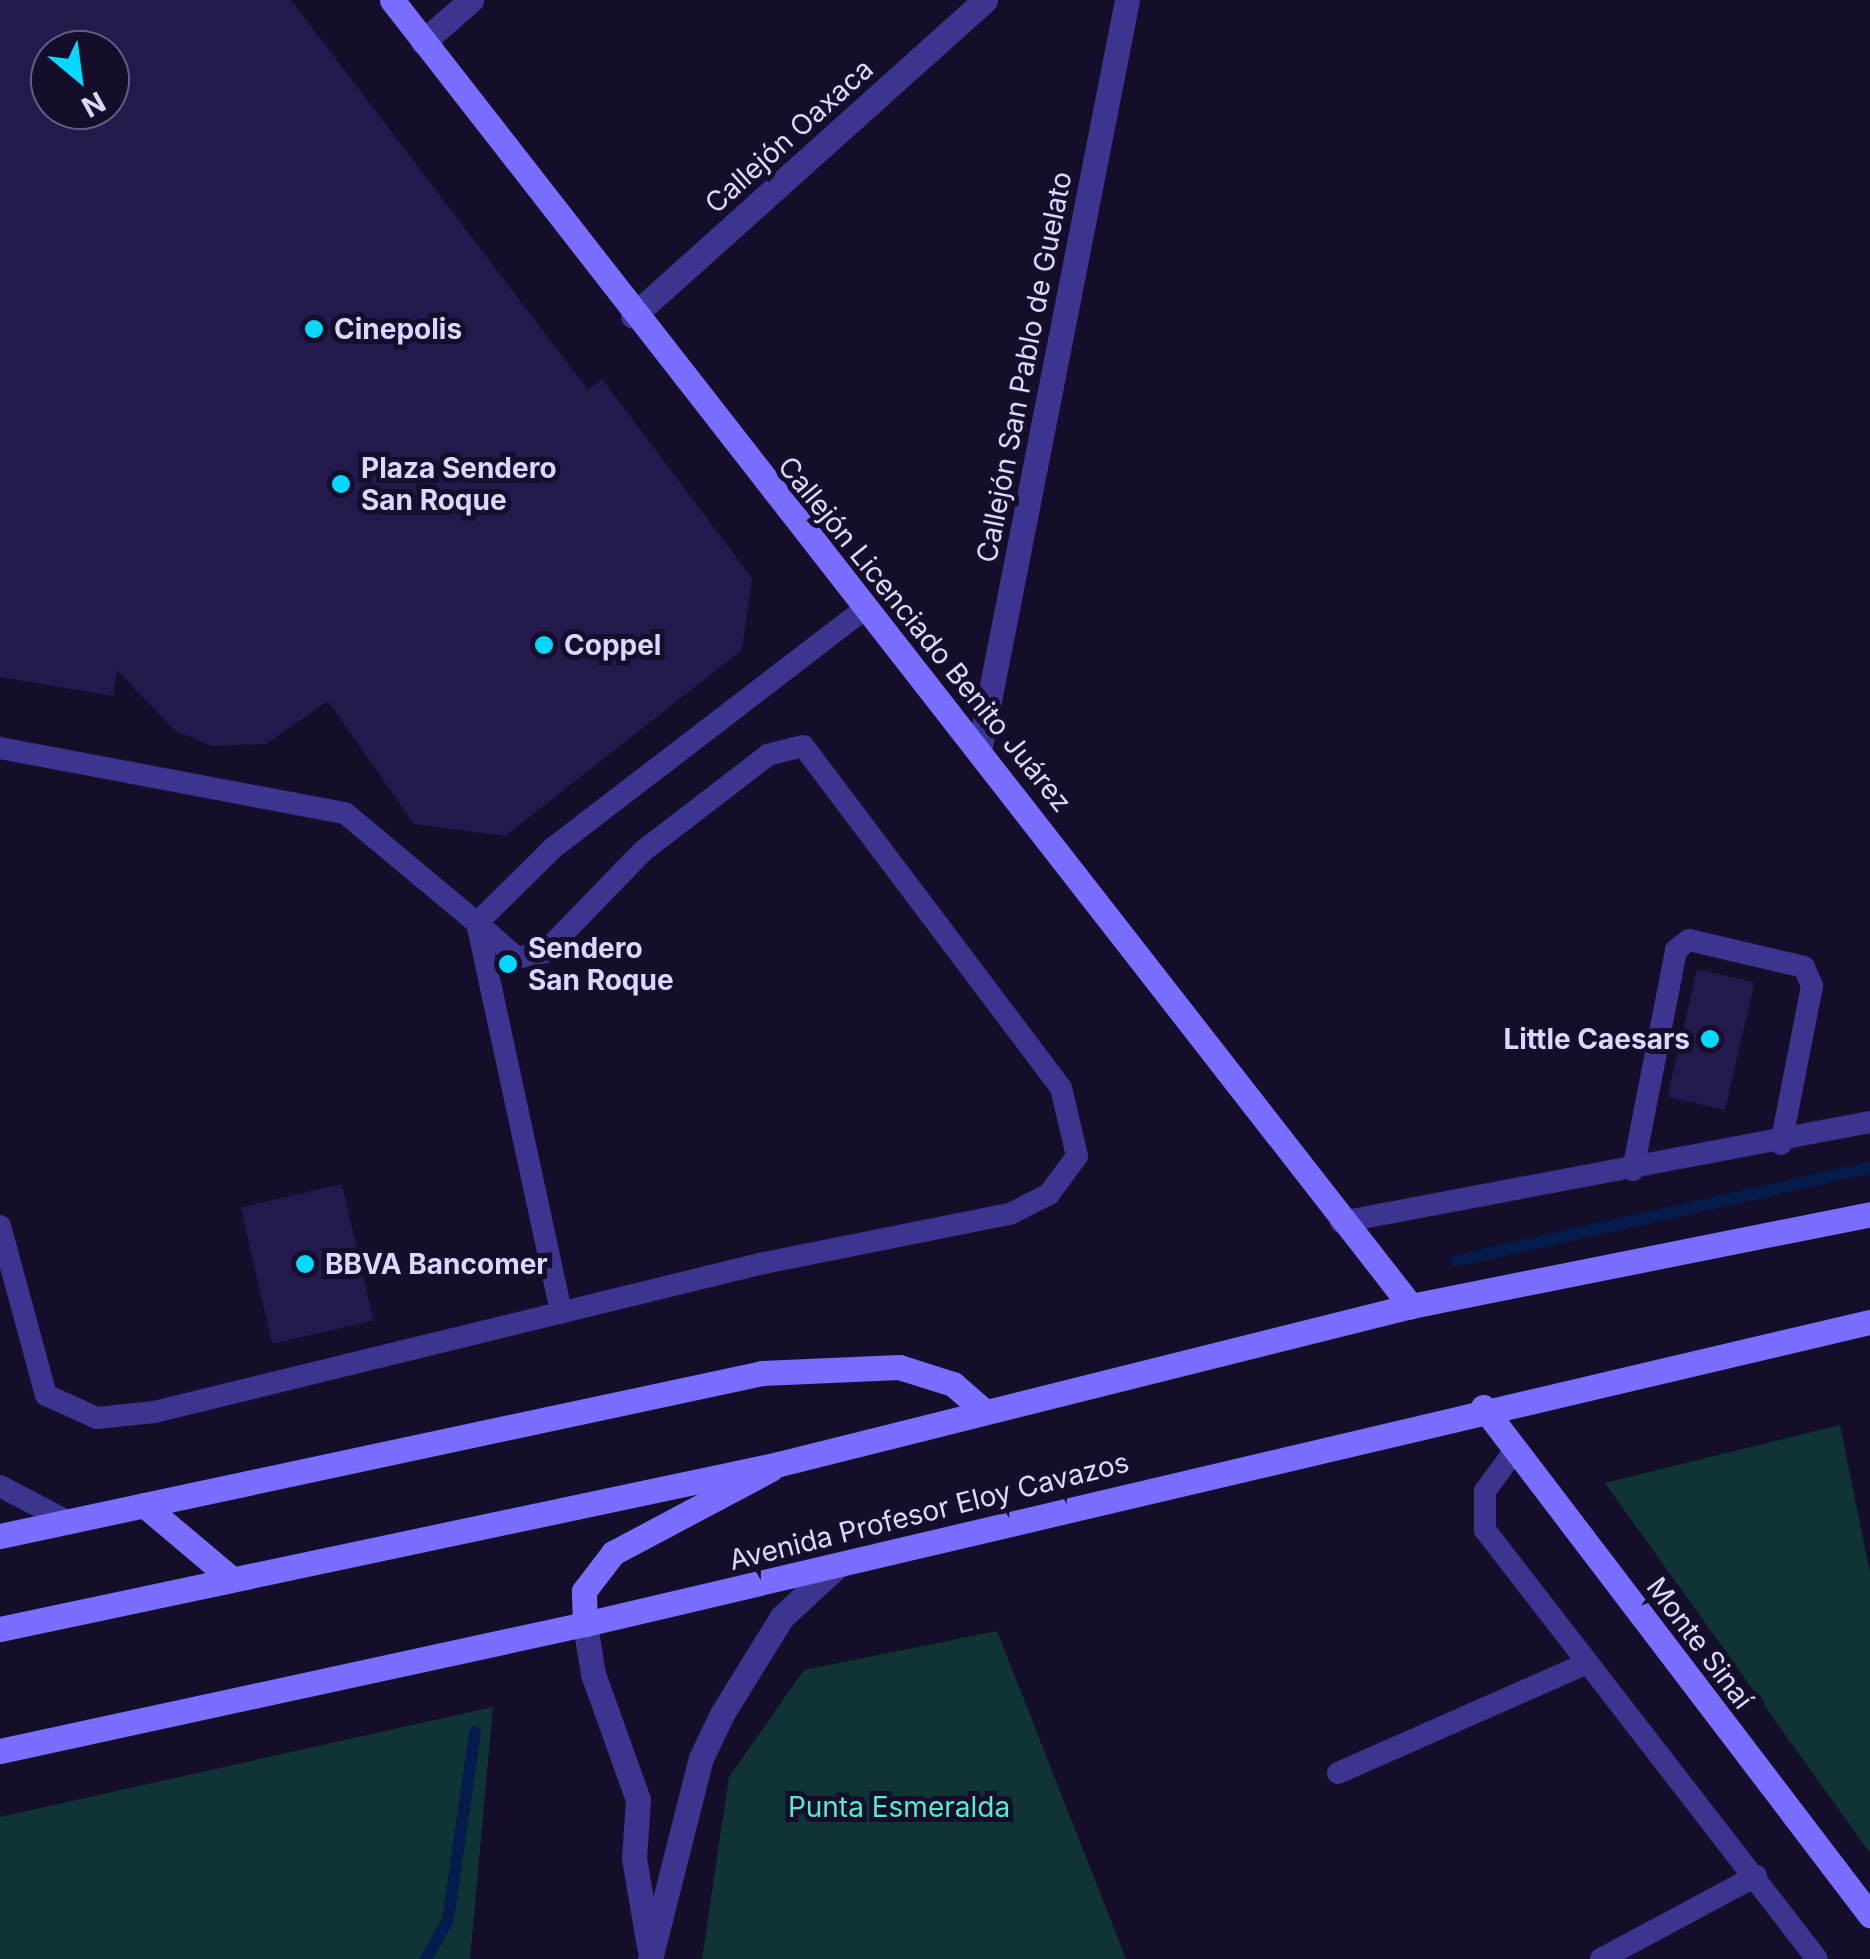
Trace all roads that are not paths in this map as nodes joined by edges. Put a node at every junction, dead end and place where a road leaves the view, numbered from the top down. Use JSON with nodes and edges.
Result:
{"nodes":[{"id":1,"x":392,"y":0,"type":"edge"},
{"id":2,"x":471,"y":0,"type":"edge"},
{"id":3,"x":985,"y":0,"type":"edge"},
{"id":4,"x":1127,"y":0,"type":"edge"},
{"id":5,"x":423,"y":42,"type":"junction"},
{"id":6,"x":633,"y":316,"type":"junction"},
{"id":7,"x":866,"y":608,"type":"junction"},
{"id":8,"x":980,"y":746,"type":"junction"},
{"id":9,"x":0,"y":748,"type":"edge"},
{"id":10,"x":477,"y":923,"type":"junction"},
{"id":11,"x":1870,"y":1122,"type":"edge"},
{"id":12,"x":1781,"y":1144,"type":"junction"},
{"id":13,"x":1632,"y":1170,"type":"junction"},
{"id":14,"x":1870,"y":1214,"type":"edge"},
{"id":15,"x":1341,"y":1222,"type":"junction"},
{"id":16,"x":0,"y":1226,"type":"edge"},
{"id":17,"x":1411,"y":1306,"type":"junction"},
{"id":18,"x":561,"y":1312,"type":"junction"},
{"id":19,"x":1870,"y":1322,"type":"edge"},
{"id":20,"x":1482,"y":1407,"type":"junction"},
{"id":21,"x":984,"y":1410,"type":"junction"},
{"id":22,"x":1515,"y":1450,"type":"junction"},
{"id":23,"x":779,"y":1464,"type":"junction"},
{"id":24,"x":0,"y":1486,"type":"edge"},
{"id":25,"x":144,"y":1505,"type":"junction"},
{"id":26,"x":67,"y":1522,"type":"junction"},
{"id":27,"x":0,"y":1536,"type":"edge"},
{"id":28,"x":838,"y":1565,"type":"junction"},
{"id":29,"x":232,"y":1578,"type":"junction"},
{"id":30,"x":585,"y":1624,"type":"junction"},
{"id":31,"x":0,"y":1629,"type":"edge"},
{"id":32,"x":1585,"y":1664,"type":"junction"},
{"id":33,"x":0,"y":1751,"type":"edge"},
{"id":34,"x":1338,"y":1773,"type":"dead end"},
{"id":35,"x":1756,"y":1876,"type":"junction"},
{"id":36,"x":1870,"y":1915,"type":"edge"},
{"id":37,"x":651,"y":1958,"type":"edge"},
{"id":38,"x":1602,"y":1959,"type":"edge"},
{"id":39,"x":1817,"y":1959,"type":"edge"}],
"edges":[{"from":1,"to":5,"type":"main road","name":"Callejón Licenciado Benito Juárez"},
{"from":2,"to":5,"type":"street"},
{"from":3,"to":6,"type":"street","name":"Callejón Oaxaca"},
{"from":4,"to":8,"type":"street","name":"Callejón San Pablo de Guelato"},
{"from":5,"to":6,"type":"main road","name":"Callejón Licenciado Benito Juárez"},
{"from":6,"to":7,"type":"main road","name":"Callejón Licenciado Benito Juárez"},
{"from":7,"to":8,"type":"main road","name":"Callejón Licenciado Benito Juárez"},
{"from":7,"to":10,"type":"lane"},
{"from":8,"to":15,"type":"main road","name":"Callejón Licenciado Benito Juárez"},
{"from":9,"to":10,"type":"lane"},
{"from":10,"to":18,"type":"lane"},
{"from":10,"to":18,"type":"lane"},
{"from":11,"to":12,"type":"lane"},
{"from":12,"to":13,"type":"lane"},
{"from":12,"to":13,"type":"lane"},
{"from":13,"to":15,"type":"lane"},
{"from":14,"to":17,"type":"main road"},
{"from":15,"to":17,"type":"main road","name":"Callejón Licenciado Benito Juárez"},
{"from":16,"to":18,"type":"lane"},
{"from":17,"to":21,"type":"main road"},
{"from":19,"to":20,"type":"main road","name":"Avenida Profesor Eloy Cavazos"},
{"from":20,"to":22,"type":"main road","name":"Monte Sinaí"},
{"from":20,"to":28,"type":"main road","name":"Avenida Profesor Eloy Cavazos"},
{"from":21,"to":23,"type":"main road"},
{"from":21,"to":25,"type":"main road"},
{"from":22,"to":32,"type":"lane"},
{"from":22,"to":36,"type":"main road","name":"Monte Sinaí"},
{"from":23,"to":29,"type":"main road"},
{"from":23,"to":30,"type":"main road"},
{"from":24,"to":26,"type":"lane"},
{"from":25,"to":26,"type":"main road"},
{"from":25,"to":29,"type":"main road"},
{"from":26,"to":27,"type":"main road"},
{"from":28,"to":30,"type":"main road","name":"Avenida Profesor Eloy Cavazos"},
{"from":28,"to":37,"type":"street"},
{"from":29,"to":31,"type":"main road"},
{"from":30,"to":33,"type":"main road","name":"Avenida Profesor Eloy Cavazos"},
{"from":30,"to":37,"type":"street"},
{"from":32,"to":34,"type":"lane"},
{"from":32,"to":35,"type":"lane"},
{"from":35,"to":38,"type":"lane"},
{"from":35,"to":39,"type":"lane"}]}
